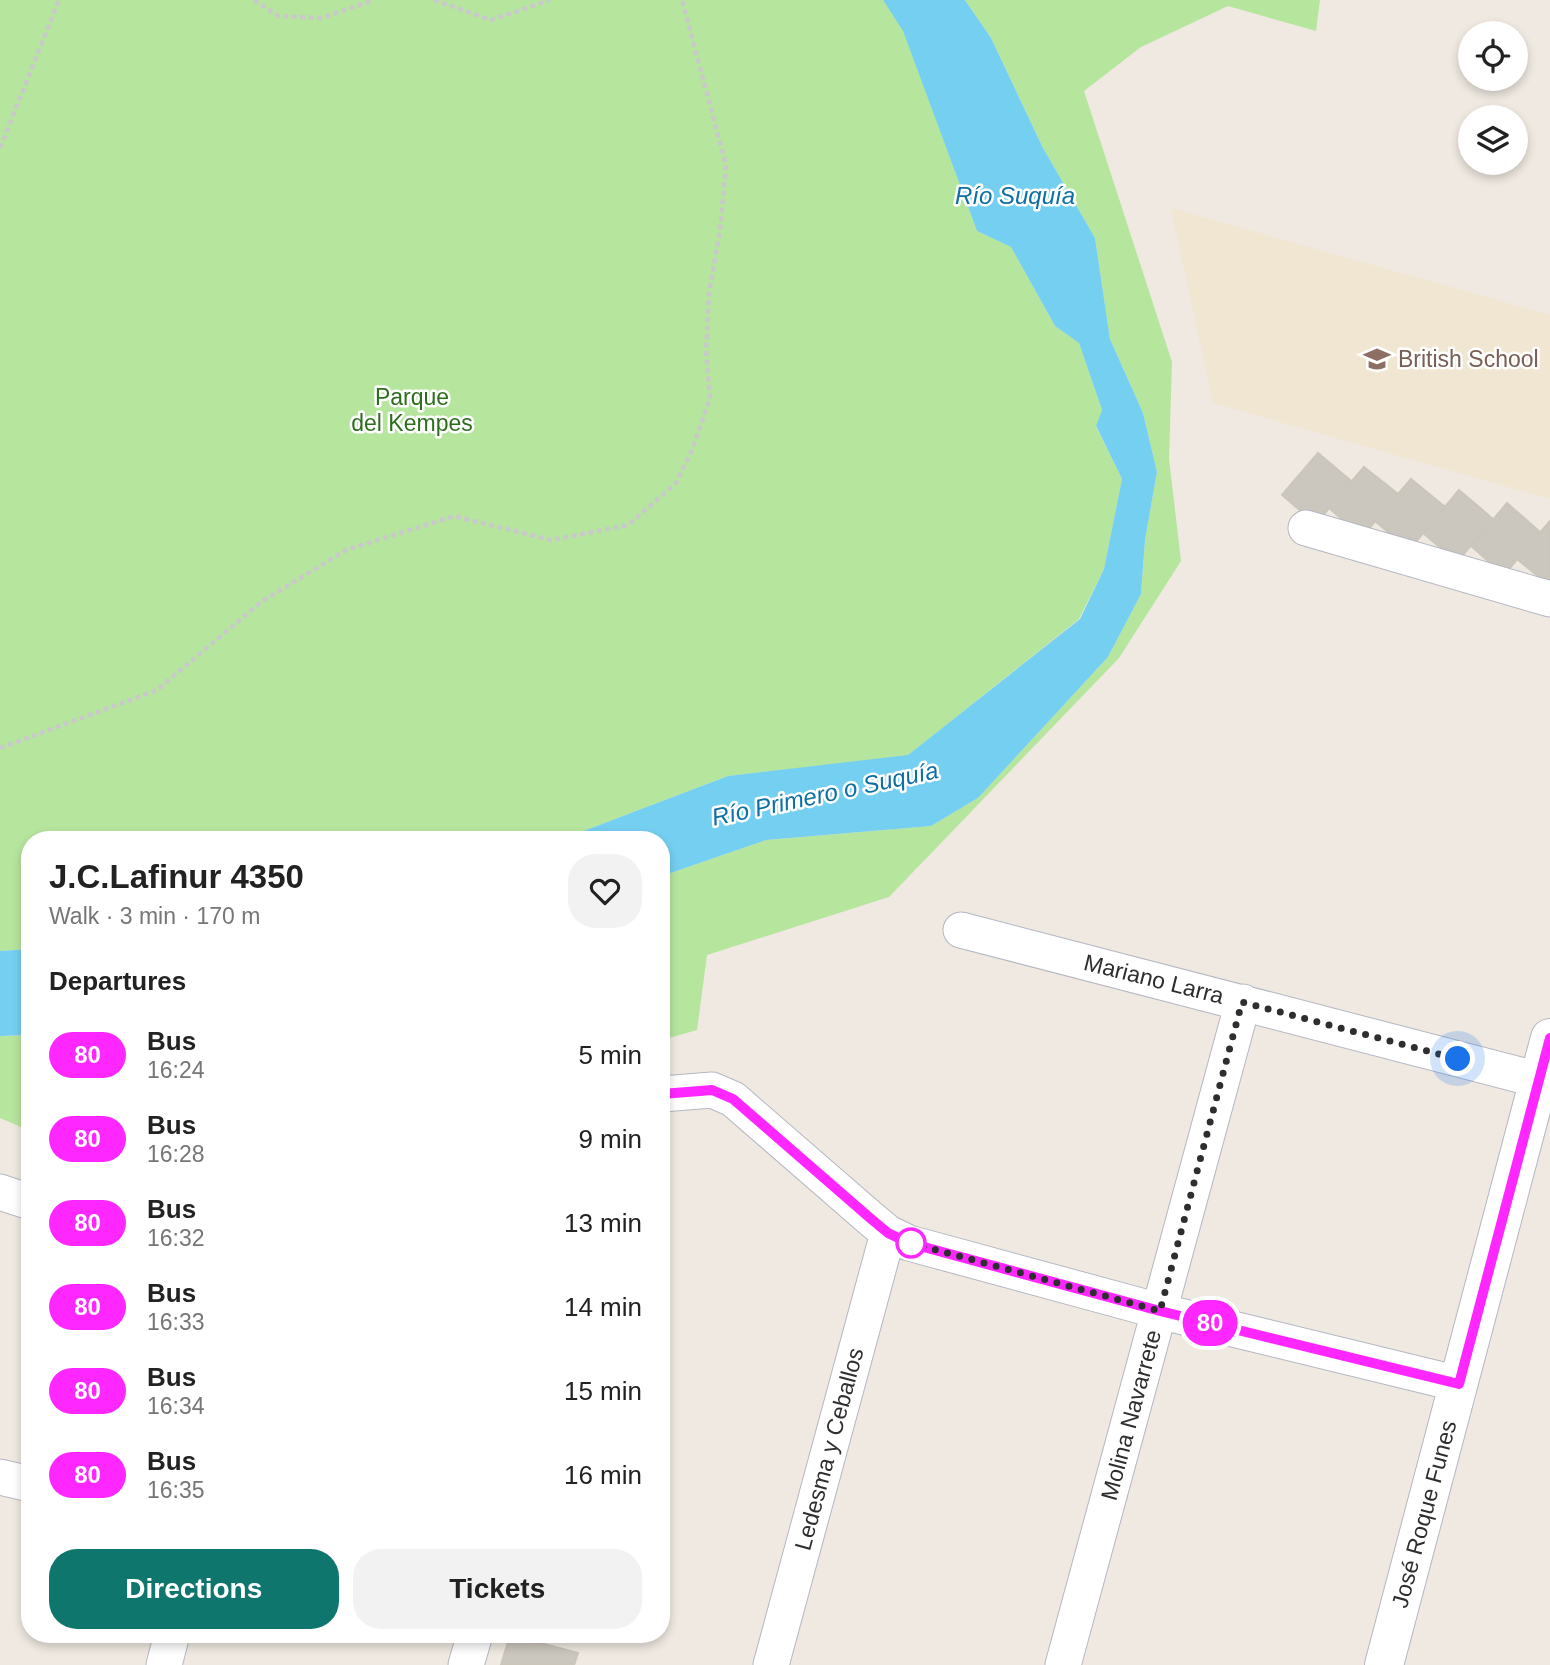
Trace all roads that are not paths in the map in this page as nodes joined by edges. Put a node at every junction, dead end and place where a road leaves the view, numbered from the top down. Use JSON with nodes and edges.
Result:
{"nodes":[{"id":1,"x":1306,"y":528,"type":"dead end"},
{"id":2,"x":1550,"y":599,"type":"edge"},
{"id":3,"x":961,"y":930,"type":"dead end"},
{"id":4,"x":1242,"y":1002,"type":"junction"},
{"id":5,"x":1550,"y":1038,"type":"edge"},
{"id":6,"x":1544,"y":1081,"type":"edge"},
{"id":7,"x":670,"y":1093,"type":"edge"},
{"id":8,"x":0,"y":1192,"type":"edge"},
{"id":9,"x":21,"y":1199,"type":"edge"},
{"id":10,"x":888,"y":1233,"type":"junction"},
{"id":11,"x":1160,"y":1311,"type":"junction"},
{"id":12,"x":1459,"y":1384,"type":"junction"},
{"id":13,"x":0,"y":1477,"type":"edge"},
{"id":14,"x":21,"y":1483,"type":"edge"},
{"id":15,"x":170,"y":1643,"type":"edge"},
{"id":16,"x":472,"y":1643,"type":"edge"},
{"id":17,"x":164,"y":1665,"type":"edge"},
{"id":18,"x":466,"y":1665,"type":"edge"},
{"id":19,"x":771,"y":1665,"type":"edge"},
{"id":20,"x":1063,"y":1665,"type":"edge"},
{"id":21,"x":1384,"y":1665,"type":"edge"}],
"edges":[{"from":1,"to":2,"type":"street"},
{"from":3,"to":4,"type":"street","name":"Mariano Larra"},
{"from":4,"to":6,"type":"street","name":"Mariano Larra"},
{"from":4,"to":11,"type":"street","name":"Molina Navarrete"},
{"from":5,"to":6,"type":"main road","name":"José Roque Funes"},
{"from":6,"to":12,"type":"main road","name":"José Roque Funes"},
{"from":7,"to":10,"type":"street"},
{"from":8,"to":9,"type":"street"},
{"from":10,"to":11,"type":"street"},
{"from":10,"to":19,"type":"street","name":"Ledesma y Ceballos"},
{"from":11,"to":12,"type":"street"},
{"from":11,"to":20,"type":"street","name":"Molina Navarrete"},
{"from":12,"to":21,"type":"main road","name":"José Roque Funes"},
{"from":13,"to":14,"type":"street"},
{"from":15,"to":17,"type":"street"},
{"from":16,"to":18,"type":"street"}]}
